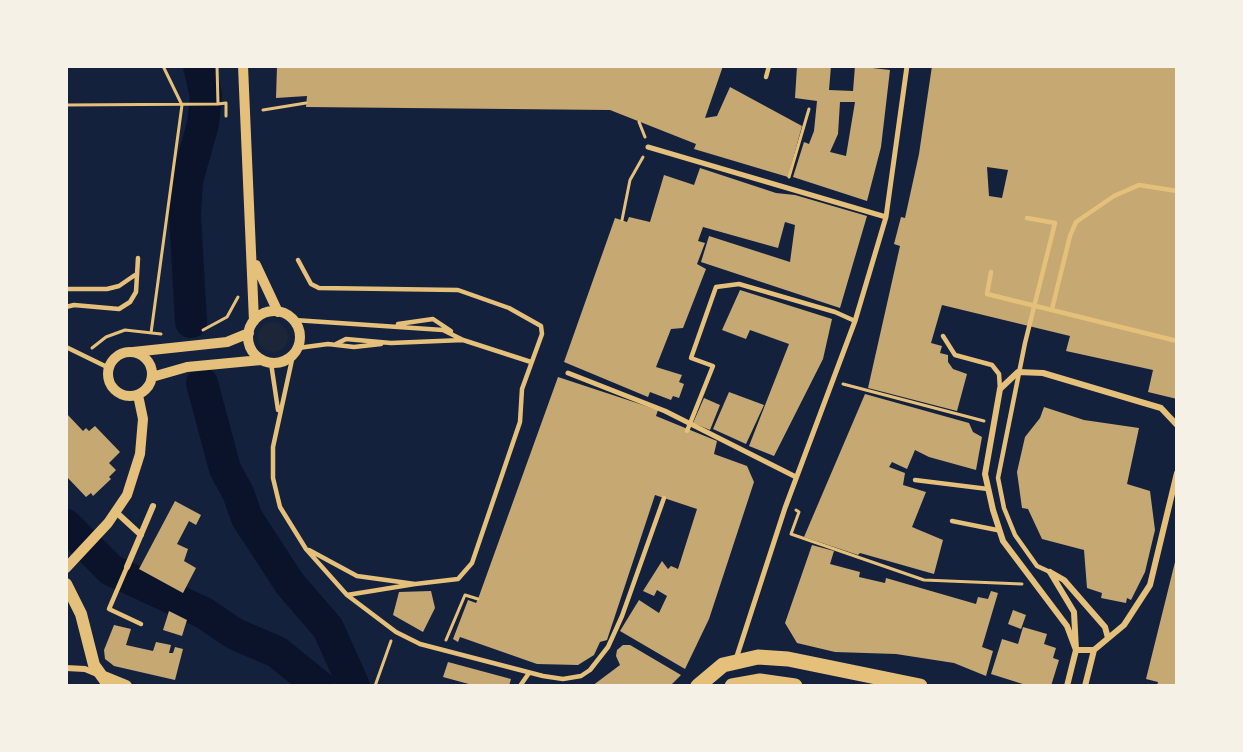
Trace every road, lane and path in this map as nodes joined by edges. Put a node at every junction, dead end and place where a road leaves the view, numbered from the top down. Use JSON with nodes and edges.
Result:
{"nodes":[{"id":1,"x":163,"y":66,"type":"edge"},
{"id":2,"x":217,"y":66,"type":"edge"},
{"id":3,"x":243,"y":66,"type":"edge"},
{"id":4,"x":769,"y":66,"type":"edge"},
{"id":5,"x":907,"y":66,"type":"edge"},
{"id":6,"x":766,"y":77,"type":"dead end"},
{"id":7,"x":306,"y":103,"type":"dead end"},
{"id":8,"x":218,"y":104,"type":"junction"},
{"id":9,"x":66,"y":105,"type":"edge"},
{"id":10,"x":182,"y":105,"type":"junction"},
{"id":11,"x":809,"y":109,"type":"dead end"},
{"id":12,"x":263,"y":110,"type":"dead end"},
{"id":13,"x":226,"y":116,"type":"dead end"},
{"id":14,"x":639,"y":122,"type":"dead end"},
{"id":15,"x":648,"y":147,"type":"junction"},
{"id":16,"x":786,"y":187,"type":"junction"},
{"id":17,"x":1177,"y":191,"type":"edge"},
{"id":18,"x":886,"y":217,"type":"junction"},
{"id":19,"x":1027,"y":218,"type":"dead end"},
{"id":20,"x":622,"y":220,"type":"dead end"},
{"id":21,"x":252,"y":256,"type":"junction"},
{"id":22,"x":138,"y":258,"type":"dead end"},
{"id":23,"x":298,"y":260,"type":"dead end"},
{"id":24,"x":991,"y":272,"type":"dead end"},
{"id":25,"x":135,"y":275,"type":"junction"},
{"id":26,"x":66,"y":289,"type":"edge"},
{"id":27,"x":240,"y":292,"type":"dead end"},
{"id":28,"x":1035,"y":304,"type":"junction"},
{"id":29,"x":66,"y":308,"type":"edge"},
{"id":30,"x":1052,"y":309,"type":"junction"},
{"id":31,"x":279,"y":312,"type":"junction"},
{"id":32,"x":294,"y":320,"type":"junction"},
{"id":33,"x":254,"y":321,"type":"junction"},
{"id":34,"x":855,"y":321,"type":"junction"},
{"id":35,"x":390,"y":326,"type":"junction"},
{"id":36,"x":200,"y":331,"type":"dead end"},
{"id":37,"x":151,"y":333,"type":"junction"},
{"id":38,"x":249,"y":333,"type":"junction"},
{"id":39,"x":453,"y":333,"type":"junction"},
{"id":40,"x":170,"y":335,"type":"dead end"},
{"id":41,"x":943,"y":336,"type":"dead end"},
{"id":42,"x":463,"y":340,"type":"junction"},
{"id":43,"x":1177,"y":341,"type":"edge"},
{"id":44,"x":66,"y":347,"type":"edge"},
{"id":45,"x":296,"y":351,"type":"junction"},
{"id":46,"x":133,"y":352,"type":"junction"},
{"id":47,"x":83,"y":356,"type":"junction"},
{"id":48,"x":266,"y":361,"type":"junction"},
{"id":49,"x":531,"y":362,"type":"junction"},
{"id":50,"x":109,"y":368,"type":"junction"},
{"id":51,"x":568,"y":373,"type":"dead end"},
{"id":52,"x":152,"y":377,"type":"junction"},
{"id":53,"x":832,"y":382,"type":"junction"},
{"id":54,"x":1000,"y":389,"type":"junction"},
{"id":55,"x":138,"y":395,"type":"junction"},
{"id":56,"x":279,"y":416,"type":"junction"},
{"id":57,"x":993,"y":423,"type":"junction"},
{"id":58,"x":1177,"y":425,"type":"edge"},
{"id":59,"x":689,"y":429,"type":"junction"},
{"id":60,"x":1177,"y":473,"type":"edge"},
{"id":61,"x":796,"y":477,"type":"junction"},
{"id":62,"x":915,"y":480,"type":"dead end"},
{"id":63,"x":988,"y":489,"type":"junction"},
{"id":64,"x":664,"y":498,"type":"dead end"},
{"id":65,"x":153,"y":506,"type":"dead end"},
{"id":66,"x":785,"y":508,"type":"junction"},
{"id":67,"x":116,"y":512,"type":"junction"},
{"id":68,"x":952,"y":521,"type":"dead end"},
{"id":69,"x":997,"y":530,"type":"junction"},
{"id":70,"x":141,"y":535,"type":"junction"},
{"id":71,"x":306,"y":549,"type":"junction"},
{"id":72,"x":67,"y":566,"type":"edge"},
{"id":73,"x":127,"y":567,"type":"joint"},
{"id":74,"x":1050,"y":572,"type":"junction"},
{"id":75,"x":66,"y":584,"type":"edge"},
{"id":76,"x":415,"y":584,"type":"junction"},
{"id":77,"x":1037,"y":584,"type":"junction"},
{"id":78,"x":346,"y":595,"type":"junction"},
{"id":79,"x":478,"y":599,"type":"dead end"},
{"id":80,"x":141,"y":624,"type":"dead end"},
{"id":81,"x":1108,"y":638,"type":"junction"},
{"id":82,"x":400,"y":644,"type":"dead end"},
{"id":83,"x":1076,"y":650,"type":"junction"},
{"id":84,"x":1094,"y":650,"type":"junction"},
{"id":85,"x":442,"y":652,"type":"junction"},
{"id":86,"x":736,"y":661,"type":"junction"},
{"id":87,"x":66,"y":668,"type":"edge"},
{"id":88,"x":529,"y":673,"type":"junction"},
{"id":89,"x":106,"y":681,"type":"edge"},
{"id":90,"x":736,"y":685,"type":"edge"},
{"id":91,"x":126,"y":686,"type":"edge"},
{"id":92,"x":375,"y":686,"type":"edge"},
{"id":93,"x":520,"y":686,"type":"edge"},
{"id":94,"x":698,"y":686,"type":"edge"},
{"id":95,"x":795,"y":686,"type":"edge"},
{"id":96,"x":920,"y":686,"type":"edge"},
{"id":97,"x":1067,"y":686,"type":"edge"},
{"id":98,"x":1085,"y":686,"type":"edge"}],
"edges":[{"from":1,"to":10,"type":"path"},
{"from":2,"to":8,"type":"path"},
{"from":3,"to":21,"type":"street"},
{"from":4,"to":6,"type":"lane"},
{"from":5,"to":18,"type":"street"},
{"from":7,"to":12,"type":"path"},
{"from":8,"to":10,"type":"path"},
{"from":8,"to":13,"type":"path"},
{"from":9,"to":10,"type":"path"},
{"from":10,"to":37,"type":"path"},
{"from":11,"to":16,"type":"path"},
{"from":14,"to":15,"type":"path"},
{"from":15,"to":16,"type":"street"},
{"from":15,"to":20,"type":"path"},
{"from":16,"to":18,"type":"street"},
{"from":17,"to":30,"type":"lane"},
{"from":18,"to":34,"type":"street"},
{"from":19,"to":28,"type":"lane"},
{"from":21,"to":31,"type":"street"},
{"from":21,"to":33,"type":"street"},
{"from":22,"to":25,"type":"lane"},
{"from":23,"to":49,"type":"lane"},
{"from":24,"to":28,"type":"lane"},
{"from":25,"to":26,"type":"lane"},
{"from":25,"to":29,"type":"lane"},
{"from":27,"to":36,"type":"path"},
{"from":28,"to":30,"type":"lane"},
{"from":28,"to":74,"type":"lane"},
{"from":30,"to":43,"type":"lane"},
{"from":31,"to":32,"type":"street"},
{"from":31,"to":33,"type":"street"},
{"from":32,"to":35,"type":"lane"},
{"from":32,"to":45,"type":"street"},
{"from":33,"to":38,"type":"street"},
{"from":34,"to":53,"type":"street"},
{"from":34,"to":59,"type":"lane"},
{"from":35,"to":39,"type":"lane"},
{"from":35,"to":39,"type":"lane"},
{"from":37,"to":40,"type":"path"},
{"from":37,"to":47,"type":"path"},
{"from":38,"to":46,"type":"street"},
{"from":38,"to":48,"type":"street"},
{"from":39,"to":42,"type":"lane"},
{"from":41,"to":54,"type":"lane"},
{"from":42,"to":45,"type":"lane"},
{"from":42,"to":49,"type":"lane"},
{"from":44,"to":47,"type":"lane"},
{"from":45,"to":48,"type":"street"},
{"from":45,"to":56,"type":"lane"},
{"from":46,"to":50,"type":"street"},
{"from":46,"to":52,"type":"street"},
{"from":47,"to":50,"type":"lane"},
{"from":48,"to":52,"type":"street"},
{"from":48,"to":56,"type":"lane"},
{"from":49,"to":76,"type":"lane"},
{"from":50,"to":55,"type":"street"},
{"from":51,"to":59,"type":"street"},
{"from":52,"to":55,"type":"street"},
{"from":53,"to":57,"type":"path"},
{"from":53,"to":61,"type":"street"},
{"from":54,"to":57,"type":"street"},
{"from":54,"to":58,"type":"street"},
{"from":55,"to":67,"type":"street"},
{"from":56,"to":71,"type":"lane"},
{"from":57,"to":63,"type":"street"},
{"from":59,"to":61,"type":"street"},
{"from":60,"to":81,"type":"street"},
{"from":61,"to":66,"type":"street"},
{"from":62,"to":63,"type":"lane"},
{"from":63,"to":69,"type":"street"},
{"from":64,"to":88,"type":"lane"},
{"from":65,"to":70,"type":"street"},
{"from":66,"to":77,"type":"path"},
{"from":66,"to":86,"type":"street"},
{"from":67,"to":70,"type":"street"},
{"from":67,"to":72,"type":"street"},
{"from":68,"to":69,"type":"lane"},
{"from":69,"to":77,"type":"street"},
{"from":70,"to":73,"type":"street"},
{"from":71,"to":76,"type":"lane"},
{"from":71,"to":78,"type":"lane"},
{"from":73,"to":80,"type":"lane"},
{"from":74,"to":81,"type":"street"},
{"from":74,"to":83,"type":"street"},
{"from":75,"to":89,"type":"main road"},
{"from":76,"to":78,"type":"lane"},
{"from":77,"to":83,"type":"street"},
{"from":78,"to":85,"type":"lane"},
{"from":79,"to":85,"type":"path"},
{"from":81,"to":84,"type":"street"},
{"from":82,"to":92,"type":"path"},
{"from":83,"to":84,"type":"street"},
{"from":83,"to":97,"type":"street"},
{"from":84,"to":98,"type":"street"},
{"from":85,"to":88,"type":"lane"},
{"from":86,"to":90,"type":"lane"},
{"from":86,"to":94,"type":"main road"},
{"from":86,"to":96,"type":"main road"},
{"from":87,"to":89,"type":"street"},
{"from":88,"to":93,"type":"lane"},
{"from":89,"to":91,"type":"main road"},
{"from":90,"to":95,"type":"main road"}]}
